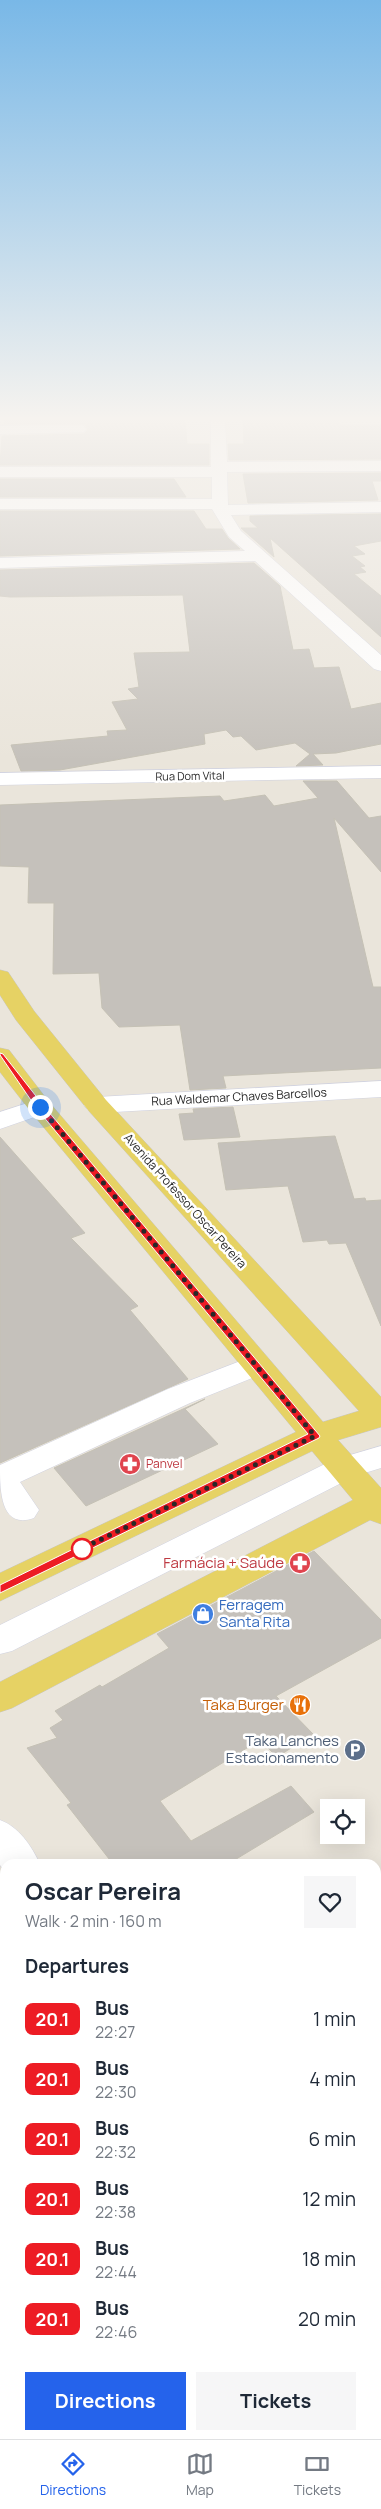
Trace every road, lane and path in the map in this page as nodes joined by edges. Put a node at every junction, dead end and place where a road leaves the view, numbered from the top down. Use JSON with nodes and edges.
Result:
{"nodes":[{"id":1,"x":235,"y":534,"type":"edge"},
{"id":2,"x":260,"y":556,"type":"junction"},
{"id":3,"x":0,"y":563,"type":"edge"},
{"id":4,"x":381,"y":665,"type":"edge"},
{"id":5,"x":381,"y":772,"type":"edge"},
{"id":6,"x":0,"y":779,"type":"edge"},
{"id":7,"x":0,"y":977,"type":"edge"},
{"id":8,"x":0,"y":1056,"type":"edge"},
{"id":9,"x":381,"y":1089,"type":"edge"},
{"id":10,"x":98,"y":1105,"type":"junction"},
{"id":11,"x":40,"y":1107,"type":"junction"},
{"id":12,"x":0,"y":1121,"type":"edge"},
{"id":13,"x":256,"y":1365,"type":"junction"},
{"id":14,"x":381,"y":1415,"type":"edge"},
{"id":15,"x":315,"y":1436,"type":"junction"},
{"id":16,"x":381,"y":1457,"type":"edge"},
{"id":17,"x":344,"y":1468,"type":"junction"},
{"id":18,"x":379,"y":1504,"type":"edge"},
{"id":19,"x":23,"y":1510,"type":"dead end"},
{"id":20,"x":0,"y":1588,"type":"edge"},
{"id":21,"x":0,"y":1641,"type":"edge"},
{"id":22,"x":0,"y":1698,"type":"edge"},
{"id":23,"x":0,"y":1836,"type":"edge"},
{"id":24,"x":17,"y":1859,"type":"edge"}],
"edges":[{"from":1,"to":2,"type":"street"},
{"from":2,"to":3,"type":"street"},
{"from":2,"to":4,"type":"street"},
{"from":5,"to":6,"type":"street","name":"Rua Dom Vital"},
{"from":7,"to":10,"type":"main road","name":"Avenida Professor Oscar Pereira"},
{"from":8,"to":11,"type":"main road"},
{"from":9,"to":10,"type":"street","name":"Rua Waldemar Chaves Barcellos"},
{"from":10,"to":14,"type":"main road","name":"Avenida Professor Oscar Pereira"},
{"from":11,"to":12,"type":"street"},
{"from":11,"to":13,"type":"main road"},
{"from":13,"to":15,"type":"main road"},
{"from":13,"to":19,"type":"street"},
{"from":14,"to":15,"type":"main road"},
{"from":15,"to":17,"type":"main road"},
{"from":15,"to":20,"type":"main road"},
{"from":16,"to":17,"type":"street"},
{"from":17,"to":18,"type":"main road"},
{"from":17,"to":21,"type":"street"},
{"from":18,"to":22,"type":"main road"},
{"from":23,"to":24,"type":"street"}]}
